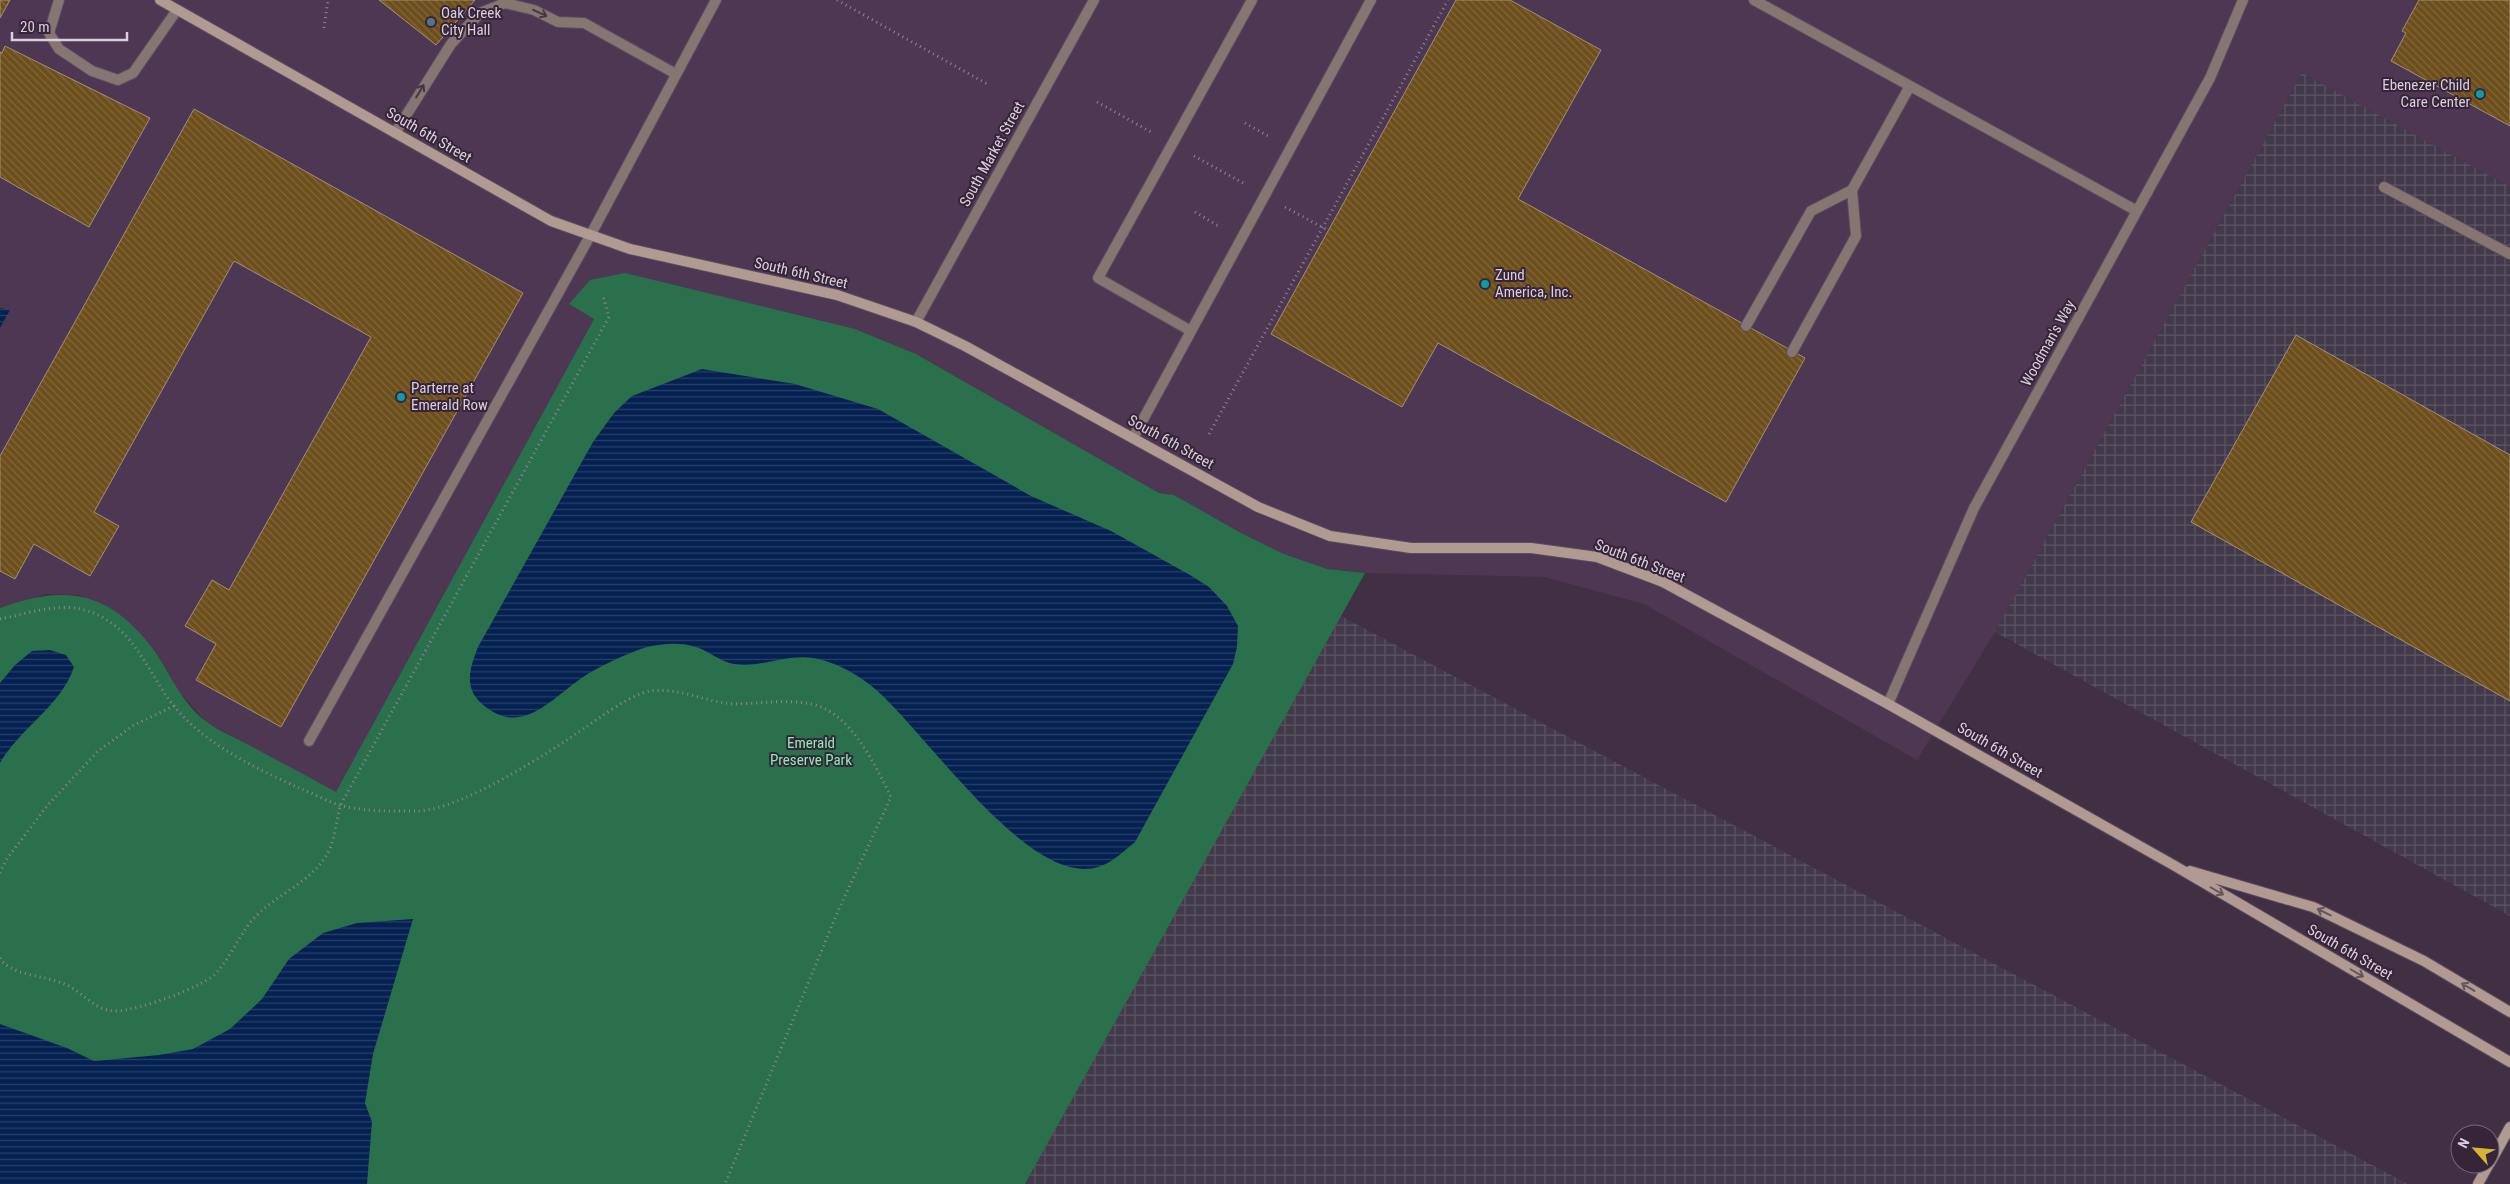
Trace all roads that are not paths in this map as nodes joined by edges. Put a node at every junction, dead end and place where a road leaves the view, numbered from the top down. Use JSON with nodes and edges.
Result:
{"nodes":[{"id":1,"x":59,"y":0,"type":"edge"},
{"id":2,"x":160,"y":0,"type":"edge"},
{"id":3,"x":716,"y":0,"type":"edge"},
{"id":4,"x":1094,"y":0,"type":"edge"},
{"id":5,"x":1252,"y":0,"type":"edge"},
{"id":6,"x":1371,"y":0,"type":"edge"},
{"id":7,"x":1754,"y":0,"type":"edge"},
{"id":8,"x":2243,"y":0,"type":"edge"},
{"id":9,"x":177,"y":10,"type":"junction"},
{"id":10,"x":676,"y":74,"type":"junction"},
{"id":11,"x":1910,"y":86,"type":"junction"},
{"id":12,"x":395,"y":133,"type":"junction"},
{"id":13,"x":2384,"y":187,"type":"dead end"},
{"id":14,"x":1852,"y":190,"type":"junction"},
{"id":15,"x":2137,"y":212,"type":"junction"},
{"id":16,"x":590,"y":236,"type":"junction"},
{"id":17,"x":2510,"y":254,"type":"edge"},
{"id":18,"x":916,"y":322,"type":"junction"},
{"id":19,"x":1746,"y":326,"type":"dead end"},
{"id":20,"x":1191,"y":331,"type":"junction"},
{"id":21,"x":1792,"y":352,"type":"dead end"},
{"id":22,"x":1133,"y":438,"type":"junction"},
{"id":23,"x":1888,"y":704,"type":"junction"},
{"id":24,"x":309,"y":741,"type":"dead end"},
{"id":25,"x":2175,"y":866,"type":"junction"},
{"id":26,"x":2510,"y":1012,"type":"edge"},
{"id":27,"x":2510,"y":1062,"type":"edge"},
{"id":28,"x":2510,"y":1127,"type":"edge"},
{"id":29,"x":2500,"y":1145,"type":"edge"}],
"edges":[{"from":1,"to":9,"type":"street"},
{"from":2,"to":9,"type":"street","name":"South 6th Street"},
{"from":3,"to":10,"type":"street"},
{"from":4,"to":18,"type":"street","name":"South Market Street"},
{"from":5,"to":20,"type":"street"},
{"from":6,"to":20,"type":"street"},
{"from":7,"to":11,"type":"street"},
{"from":8,"to":15,"type":"street","name":"Woodman's Way"},
{"from":9,"to":12,"type":"street","name":"South 6th Street"},
{"from":12,"to":10,"type":"street","one_way":true},
{"from":10,"to":16,"type":"street"},
{"from":11,"to":14,"type":"street"},
{"from":11,"to":15,"type":"street"},
{"from":12,"to":16,"type":"street","name":"South 6th Street"},
{"from":13,"to":17,"type":"street"},
{"from":14,"to":19,"type":"street"},
{"from":14,"to":21,"type":"street"},
{"from":15,"to":23,"type":"street","name":"Woodman's Way"},
{"from":16,"to":18,"type":"street","name":"South 6th Street"},
{"from":16,"to":24,"type":"street"},
{"from":18,"to":22,"type":"street","name":"South 6th Street"},
{"from":20,"to":22,"type":"street"},
{"from":22,"to":23,"type":"street","name":"South 6th Street"},
{"from":23,"to":25,"type":"street","name":"South 6th Street"},
{"from":26,"to":25,"type":"street","name":"South 6th Street","one_way":true},
{"from":25,"to":27,"type":"street","name":"South 6th Street","one_way":true},
{"from":28,"to":29,"type":"street"}]}
